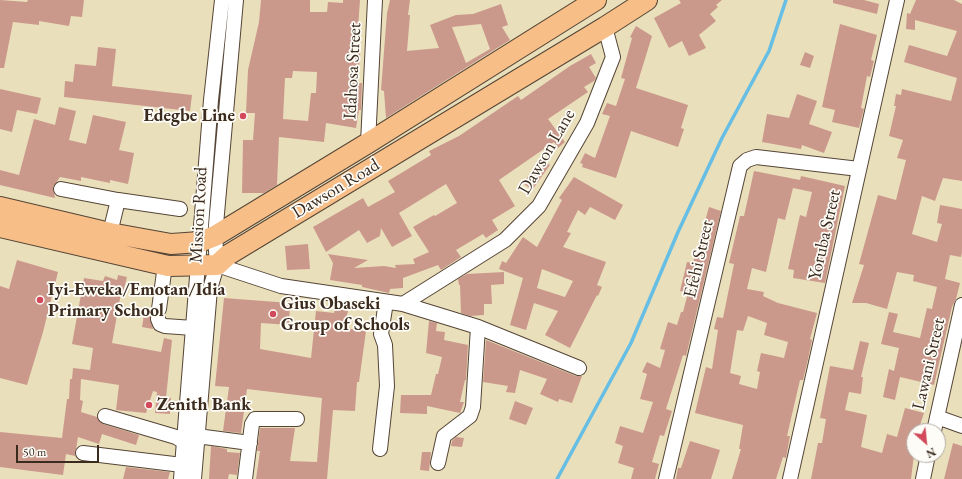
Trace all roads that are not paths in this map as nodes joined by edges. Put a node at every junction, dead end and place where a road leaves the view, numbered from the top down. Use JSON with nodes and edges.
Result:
{"nodes":[{"id":1,"x":222,"y":0,"type":"edge"},
{"id":2,"x":236,"y":0,"type":"edge"},
{"id":3,"x":375,"y":0,"type":"edge"},
{"id":4,"x":596,"y":0,"type":"edge"},
{"id":5,"x":646,"y":0,"type":"edge"},
{"id":6,"x":897,"y":0,"type":"edge"},
{"id":7,"x":605,"y":27,"type":"junction"},
{"id":8,"x":368,"y":143,"type":"junction"},
{"id":9,"x":859,"y":169,"type":"junction"},
{"id":10,"x":61,"y":189,"type":"dead end"},
{"id":11,"x":118,"y":200,"type":"junction"},
{"id":12,"x":0,"y":207,"type":"edge"},
{"id":13,"x":180,"y":209,"type":"dead end"},
{"id":14,"x":0,"y":227,"type":"edge"},
{"id":15,"x":110,"y":233,"type":"junction"},
{"id":16,"x":207,"y":239,"type":"junction"},
{"id":17,"x":165,"y":265,"type":"junction"},
{"id":18,"x":207,"y":266,"type":"junction"},
{"id":19,"x":386,"y":302,"type":"junction"},
{"id":20,"x":403,"y":304,"type":"junction"},
{"id":21,"x":962,"y":305,"type":"edge"},
{"id":22,"x":478,"y":326,"type":"junction"},
{"id":23,"x":193,"y":328,"type":"junction"},
{"id":24,"x":579,"y":368,"type":"dead end"},
{"id":25,"x":105,"y":416,"type":"dead end"},
{"id":26,"x":937,"y":417,"type":"junction"},
{"id":27,"x":297,"y":420,"type":"dead end"},
{"id":28,"x":936,"y":423,"type":"edge"},
{"id":29,"x":962,"y":426,"type":"edge"},
{"id":30,"x":197,"y":436,"type":"junction"},
{"id":31,"x":184,"y":442,"type":"junction"},
{"id":32,"x":250,"y":443,"type":"junction"},
{"id":33,"x":380,"y":449,"type":"dead end"},
{"id":34,"x":83,"y":453,"type":"dead end"},
{"id":35,"x":438,"y":463,"type":"dead end"},
{"id":36,"x":926,"y":463,"type":"edge"},
{"id":37,"x":182,"y":472,"type":"edge"},
{"id":38,"x":194,"y":479,"type":"edge"},
{"id":39,"x":246,"y":479,"type":"edge"},
{"id":40,"x":666,"y":479,"type":"edge"},
{"id":41,"x":790,"y":479,"type":"edge"},
{"id":42,"x":923,"y":479,"type":"edge"}],
"edges":[{"from":1,"to":16,"type":"street","name":"Mission Road"},
{"from":2,"to":16,"type":"street","name":"Mission Road"},
{"from":3,"to":8,"type":"street","name":"Idahosa Street"},
{"from":4,"to":8,"type":"highway","name":"Dawson Road"},
{"from":5,"to":7,"type":"highway","name":"Dawson Road"},
{"from":6,"to":9,"type":"street","name":"Yoruba Street"},
{"from":7,"to":18,"type":"highway","name":"Dawson Road"},
{"from":7,"to":20,"type":"street","name":"Dawson Lane"},
{"from":8,"to":16,"type":"highway","name":"Dawson Road"},
{"from":9,"to":40,"type":"street","name":"Efehi Street"},
{"from":9,"to":41,"type":"street","name":"Yoruba Street"},
{"from":10,"to":11,"type":"street"},
{"from":11,"to":13,"type":"street"},
{"from":11,"to":15,"type":"street"},
{"from":12,"to":15,"type":"highway","name":"Dawson Road"},
{"from":14,"to":17,"type":"highway"},
{"from":15,"to":16,"type":"highway","name":"Dawson Road"},
{"from":16,"to":18,"type":"street","name":"Mission Road"},
{"from":16,"to":18,"type":"street","name":"Mission Road"},
{"from":17,"to":18,"type":"highway"},
{"from":17,"to":23,"type":"street"},
{"from":18,"to":19,"type":"street"},
{"from":18,"to":23,"type":"street","name":"Mission Road"},
{"from":18,"to":30,"type":"street","name":"Mission Road"},
{"from":19,"to":20,"type":"street"},
{"from":19,"to":33,"type":"street"},
{"from":20,"to":22,"type":"street"},
{"from":21,"to":26,"type":"street","name":"Lawani Street"},
{"from":22,"to":24,"type":"street"},
{"from":22,"to":35,"type":"street"},
{"from":23,"to":31,"type":"street","name":"Mission Road"},
{"from":25,"to":31,"type":"street"},
{"from":26,"to":28,"type":"street","name":"Lawani Street"},
{"from":26,"to":29,"type":"street"},
{"from":27,"to":32,"type":"street"},
{"from":30,"to":32,"type":"street"},
{"from":30,"to":38,"type":"street","name":"Mission Road"},
{"from":31,"to":37,"type":"street","name":"Mission Road"},
{"from":32,"to":39,"type":"street"},
{"from":34,"to":37,"type":"street"},
{"from":36,"to":42,"type":"street"}]}
